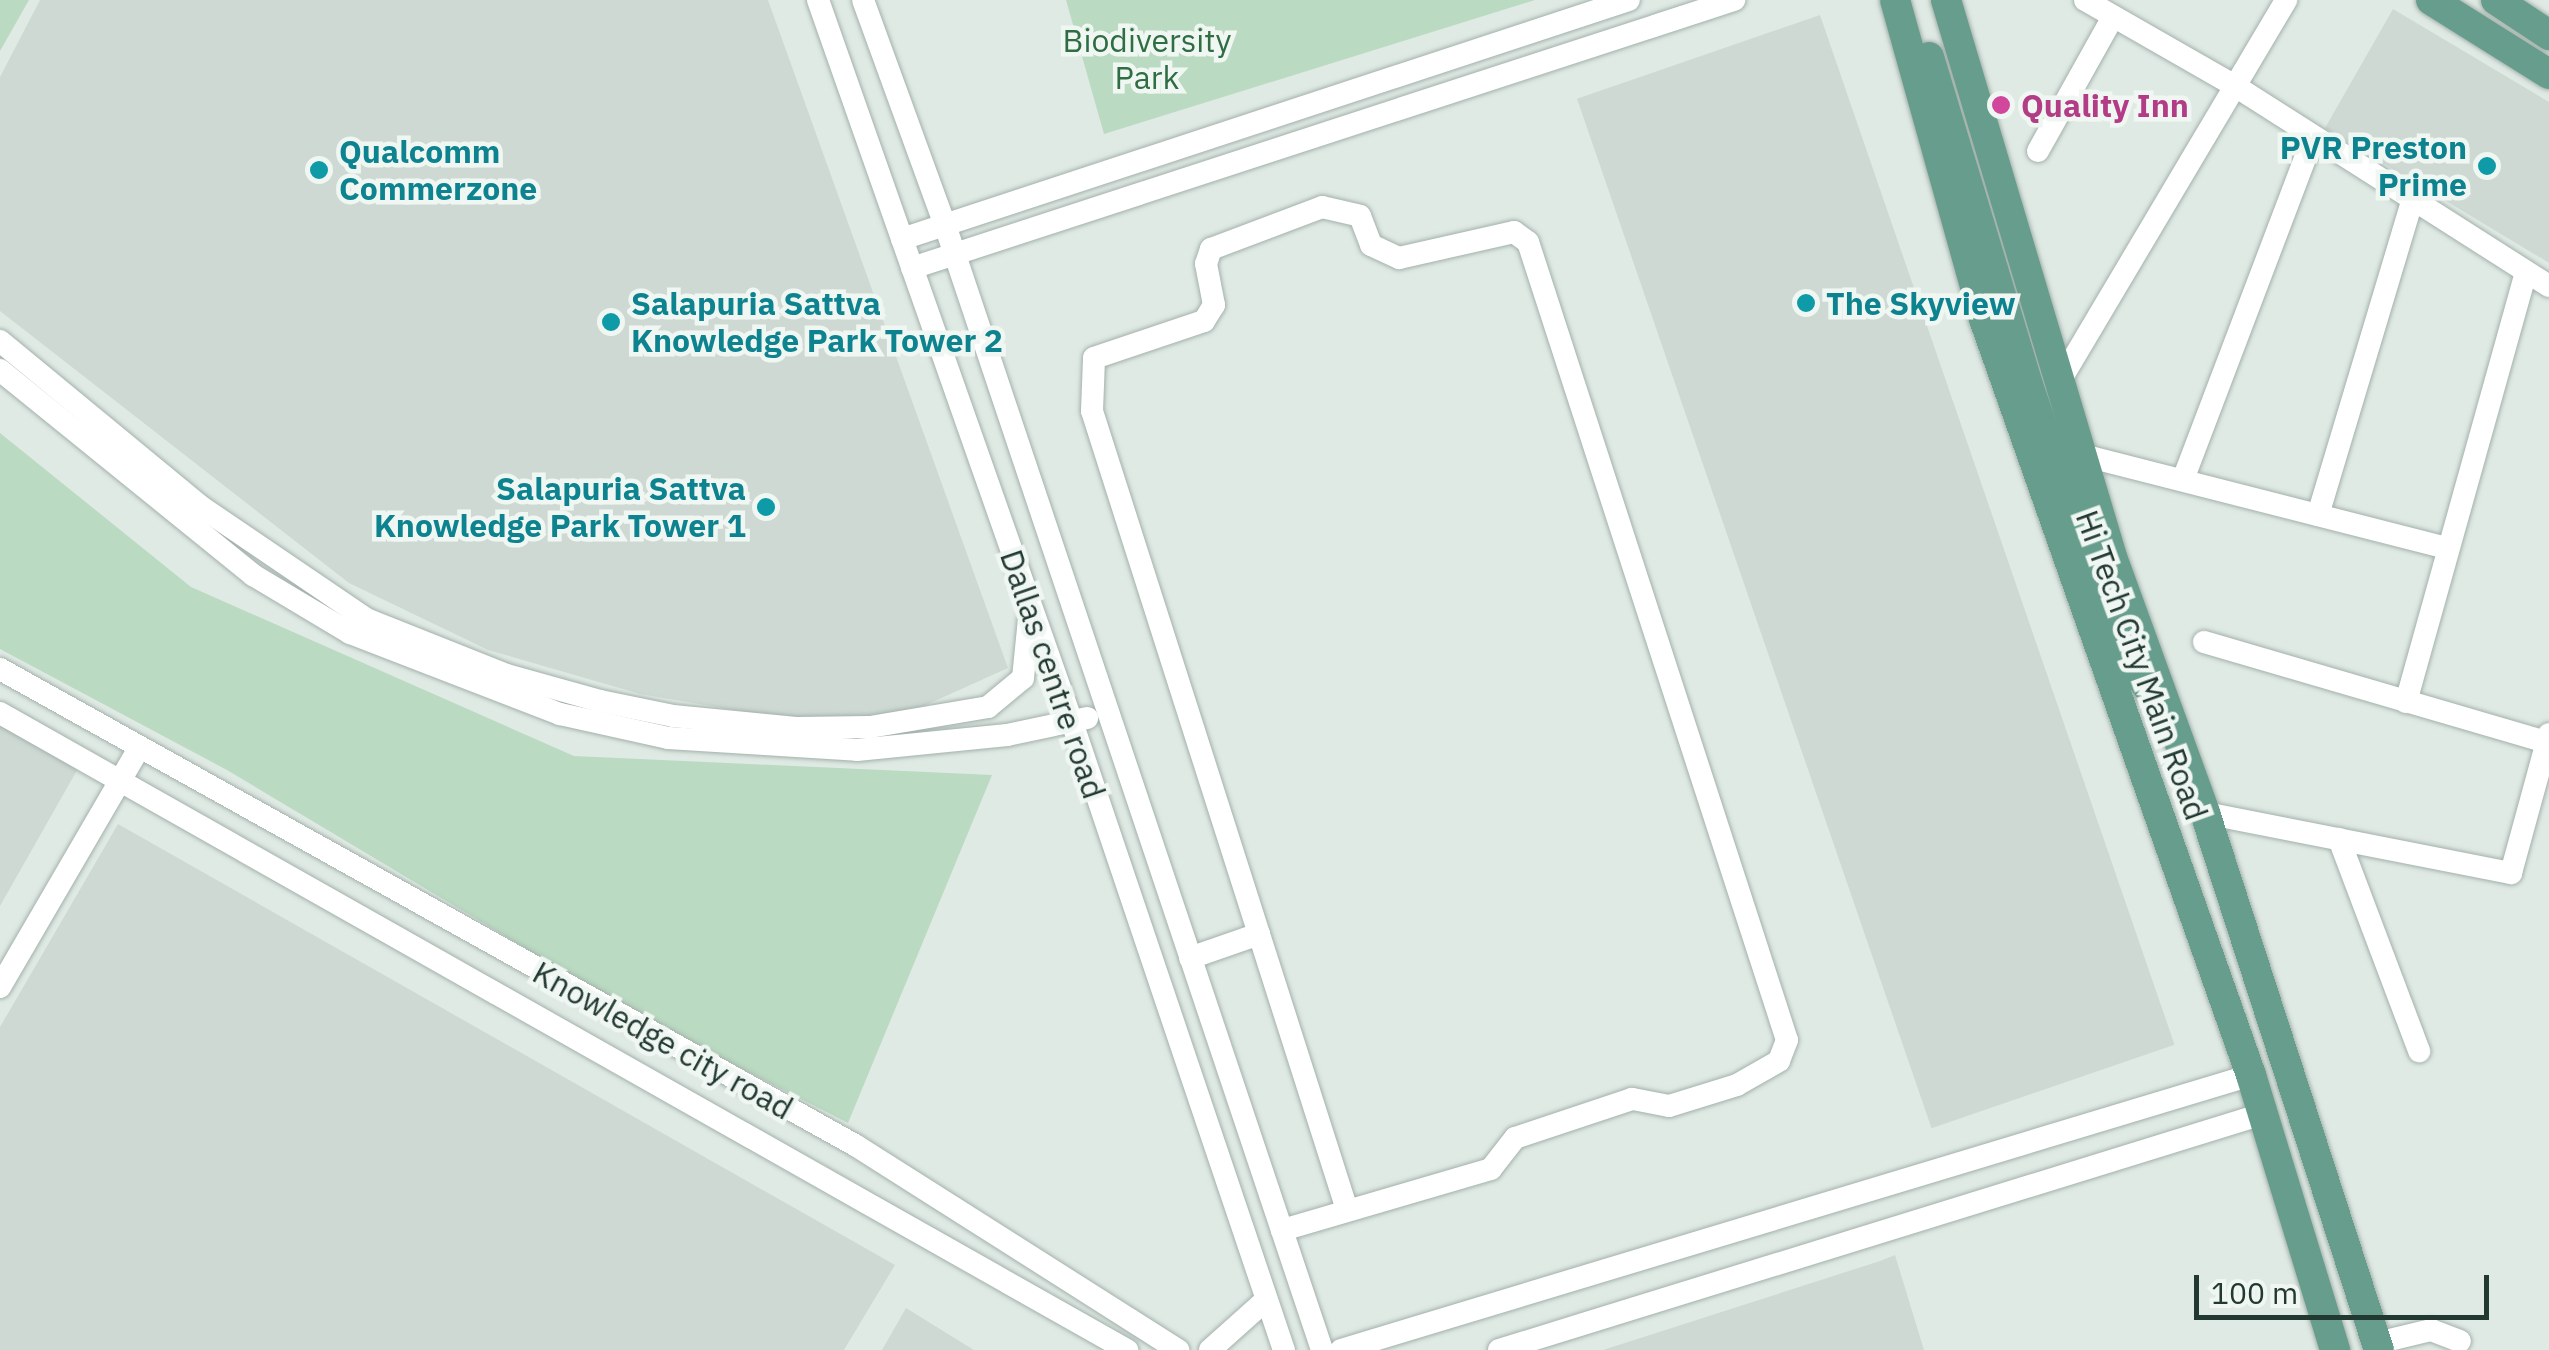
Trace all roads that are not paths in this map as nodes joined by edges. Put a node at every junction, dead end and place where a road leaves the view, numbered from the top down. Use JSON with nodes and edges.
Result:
{"nodes":[{"id":1,"x":818,"y":0,"type":"edge"},
{"id":2,"x":864,"y":0,"type":"edge"},
{"id":3,"x":1629,"y":0,"type":"edge"},
{"id":4,"x":1734,"y":0,"type":"edge"},
{"id":5,"x":1895,"y":0,"type":"edge"},
{"id":6,"x":1916,"y":0,"type":"edge"},
{"id":7,"x":1946,"y":0,"type":"edge"},
{"id":8,"x":2085,"y":0,"type":"edge"},
{"id":9,"x":2286,"y":0,"type":"edge"},
{"id":10,"x":2430,"y":0,"type":"edge"},
{"id":11,"x":2496,"y":0,"type":"edge"},
{"id":12,"x":2113,"y":17,"type":"junction"},
{"id":13,"x":2549,"y":35,"type":"edge"},
{"id":14,"x":2549,"y":74,"type":"edge"},
{"id":15,"x":2235,"y":86,"type":"junction"},
{"id":16,"x":2312,"y":137,"type":"junction"},
{"id":17,"x":2038,"y":151,"type":"dead end"},
{"id":18,"x":2412,"y":199,"type":"junction"},
{"id":19,"x":945,"y":225,"type":"junction"},
{"id":20,"x":902,"y":239,"type":"junction"},
{"id":21,"x":954,"y":254,"type":"junction"},
{"id":22,"x":912,"y":268,"type":"junction"},
{"id":23,"x":2526,"y":273,"type":"junction"},
{"id":24,"x":2549,"y":286,"type":"edge"},
{"id":25,"x":0,"y":342,"type":"edge"},
{"id":26,"x":0,"y":370,"type":"edge"},
{"id":27,"x":2060,"y":381,"type":"junction"},
{"id":28,"x":2082,"y":456,"type":"junction"},
{"id":29,"x":2184,"y":477,"type":"junction"},
{"id":30,"x":2318,"y":516,"type":"junction"},
{"id":31,"x":2448,"y":548,"type":"junction"},
{"id":32,"x":1029,"y":604,"type":"junction"},
{"id":33,"x":2204,"y":642,"type":"dead end"},
{"id":34,"x":0,"y":669,"type":"edge"},
{"id":35,"x":2406,"y":702,"type":"junction"},
{"id":36,"x":1106,"y":712,"type":"junction"},
{"id":37,"x":0,"y":713,"type":"edge"},
{"id":38,"x":2170,"y":716,"type":"junction"},
{"id":39,"x":1072,"y":722,"type":"junction"},
{"id":40,"x":2548,"y":738,"type":"edge"},
{"id":41,"x":139,"y":748,"type":"junction"},
{"id":42,"x":122,"y":782,"type":"junction"},
{"id":43,"x":2205,"y":813,"type":"junction"},
{"id":44,"x":2339,"y":839,"type":"junction"},
{"id":45,"x":1259,"y":934,"type":"junction"},
{"id":46,"x":1190,"y":958,"type":"junction"},
{"id":47,"x":0,"y":987,"type":"edge"},
{"id":48,"x":2420,"y":1051,"type":"dead end"},
{"id":49,"x":2251,"y":1076,"type":"junction"},
{"id":50,"x":2263,"y":1114,"type":"junction"},
{"id":51,"x":1347,"y":1210,"type":"junction"},
{"id":52,"x":1282,"y":1230,"type":"junction"},
{"id":53,"x":1266,"y":1300,"type":"junction"},
{"id":54,"x":2460,"y":1341,"type":"dead end"},
{"id":55,"x":2378,"y":1346,"type":"edge"},
{"id":56,"x":1127,"y":1350,"type":"edge"},
{"id":57,"x":1178,"y":1350,"type":"edge"},
{"id":58,"x":1210,"y":1350,"type":"edge"},
{"id":59,"x":1284,"y":1350,"type":"edge"},
{"id":60,"x":1322,"y":1350,"type":"edge"},
{"id":61,"x":1341,"y":1350,"type":"edge"},
{"id":62,"x":1499,"y":1350,"type":"edge"},
{"id":63,"x":2335,"y":1350,"type":"edge"}],
"edges":[{"from":1,"to":20,"type":"street","name":"Dallas centre road"},
{"from":2,"to":19,"type":"street","name":"Dallas centre road"},
{"from":3,"to":19,"type":"street"},
{"from":4,"to":21,"type":"street"},
{"from":5,"to":49,"type":"main road","name":"Hi Tech City Main Road"},
{"from":6,"to":38,"type":"main road"},
{"from":7,"to":27,"type":"main road","name":"Hi Tech City Main Road"},
{"from":8,"to":12,"type":"street"},
{"from":9,"to":15,"type":"street"},
{"from":10,"to":14,"type":"main road"},
{"from":11,"to":13,"type":"main road"},
{"from":12,"to":15,"type":"street"},
{"from":12,"to":17,"type":"street"},
{"from":15,"to":16,"type":"street"},
{"from":15,"to":27,"type":"street"},
{"from":16,"to":18,"type":"street"},
{"from":16,"to":29,"type":"street"},
{"from":18,"to":23,"type":"street"},
{"from":18,"to":30,"type":"street"},
{"from":19,"to":20,"type":"street"},
{"from":19,"to":21,"type":"street","name":"Dallas centre road"},
{"from":20,"to":22,"type":"street","name":"Dallas centre road"},
{"from":21,"to":22,"type":"street"},
{"from":21,"to":36,"type":"street","name":"Dallas centre road"},
{"from":22,"to":32,"type":"street","name":"Dallas centre road"},
{"from":23,"to":24,"type":"street"},
{"from":23,"to":31,"type":"street"},
{"from":25,"to":32,"type":"street"},
{"from":26,"to":39,"type":"street"},
{"from":27,"to":28,"type":"main road","name":"Hi Tech City Main Road"},
{"from":28,"to":29,"type":"street"},
{"from":28,"to":38,"type":"main road","name":"Hi Tech City Main Road"},
{"from":29,"to":30,"type":"street"},
{"from":30,"to":31,"type":"street"},
{"from":31,"to":35,"type":"street"},
{"from":32,"to":39,"type":"street","name":"Dallas centre road"},
{"from":33,"to":35,"type":"street"},
{"from":34,"to":41,"type":"street","name":"Knowledge city road"},
{"from":35,"to":40,"type":"street"},
{"from":36,"to":39,"type":"street"},
{"from":36,"to":46,"type":"street","name":"Dallas centre road"},
{"from":37,"to":42,"type":"street","name":"Knowledge city road"},
{"from":38,"to":43,"type":"main road","name":"Hi Tech City Main Road"},
{"from":39,"to":53,"type":"street","name":"Dallas centre road"},
{"from":40,"to":44,"type":"street"},
{"from":41,"to":42,"type":"street"},
{"from":41,"to":57,"type":"street","name":"Knowledge city road"},
{"from":42,"to":47,"type":"street"},
{"from":42,"to":56,"type":"street","name":"Knowledge city road"},
{"from":43,"to":44,"type":"street"},
{"from":43,"to":55,"type":"main road","name":"Hi Tech City Main Road"},
{"from":44,"to":48,"type":"street"},
{"from":45,"to":46,"type":"street"},
{"from":45,"to":51,"type":"street"},
{"from":45,"to":51,"type":"street"},
{"from":46,"to":52,"type":"street","name":"Dallas centre road"},
{"from":49,"to":50,"type":"main road","name":"Hi Tech City Main Road"},
{"from":49,"to":61,"type":"street"},
{"from":50,"to":62,"type":"street"},
{"from":50,"to":63,"type":"main road","name":"Hi Tech City Main Road"},
{"from":51,"to":52,"type":"street"},
{"from":52,"to":60,"type":"street","name":"Dallas centre road"},
{"from":53,"to":58,"type":"street"},
{"from":53,"to":59,"type":"street","name":"Dallas centre road"},
{"from":54,"to":55,"type":"street"}]}
